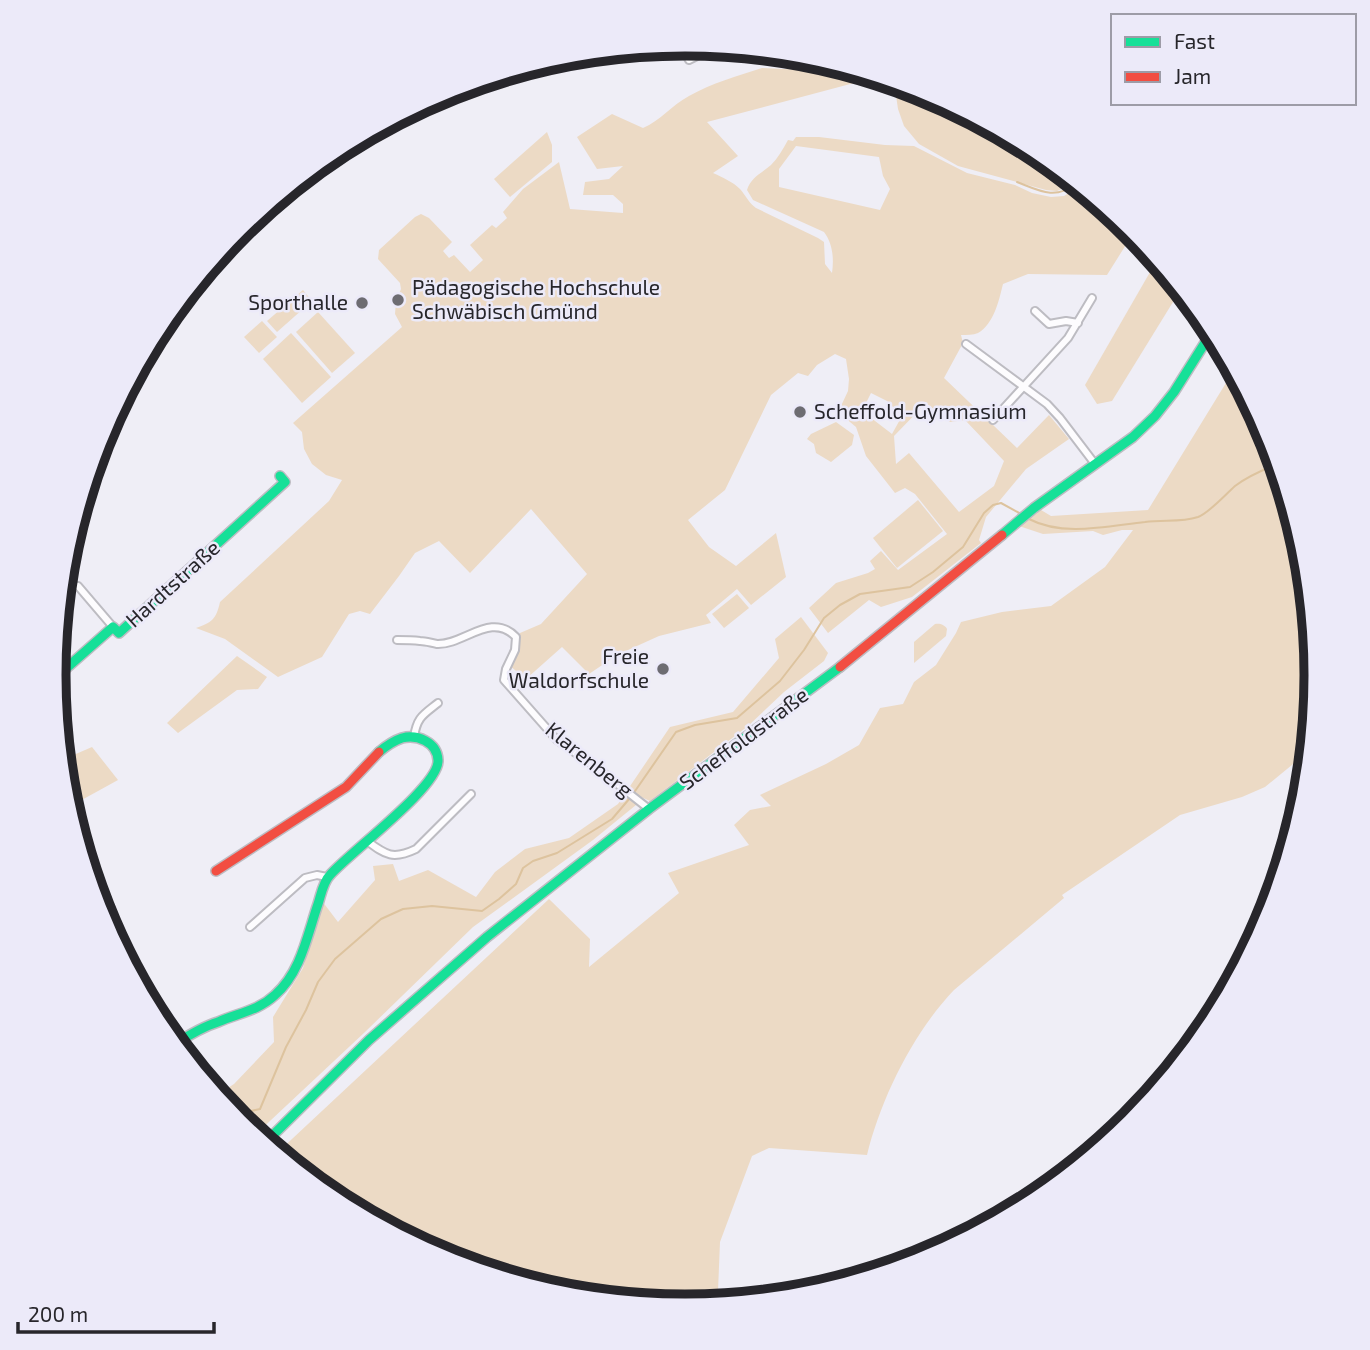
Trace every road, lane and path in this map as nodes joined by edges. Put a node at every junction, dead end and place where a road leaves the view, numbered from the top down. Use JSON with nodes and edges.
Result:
{"nodes":[{"id":1,"x":1092,"y":298,"type":"dead end"},
{"id":2,"x":1035,"y":311,"type":"dead end"},
{"id":3,"x":1078,"y":323,"type":"junction"},
{"id":4,"x":1206,"y":341,"type":"edge"},
{"id":5,"x":966,"y":344,"type":"dead end"},
{"id":6,"x":1024,"y":386,"type":"junction"},
{"id":7,"x":993,"y":420,"type":"dead end"},
{"id":8,"x":1095,"y":464,"type":"junction"},
{"id":9,"x":280,"y":476,"type":"dead end"},
{"id":10,"x":72,"y":586,"type":"edge"},
{"id":11,"x":113,"y":627,"type":"junction"},
{"id":12,"x":397,"y":640,"type":"dead end"},
{"id":13,"x":66,"y":668,"type":"edge"},
{"id":14,"x":438,"y":703,"type":"dead end"},
{"id":15,"x":414,"y":737,"type":"junction"},
{"id":16,"x":471,"y":794,"type":"dead end"},
{"id":17,"x":645,"y":807,"type":"junction"},
{"id":18,"x":367,"y":841,"type":"junction"},
{"id":19,"x":216,"y":871,"type":"dead end"},
{"id":20,"x":327,"y":877,"type":"junction"},
{"id":21,"x":250,"y":927,"type":"dead end"},
{"id":22,"x":184,"y":1038,"type":"edge"},
{"id":23,"x":272,"y":1136,"type":"edge"}],
"edges":[{"from":1,"to":3,"type":"street"},
{"from":2,"to":3,"type":"street"},
{"from":3,"to":6,"type":"street"},
{"from":4,"to":8,"type":"main road","name":"Scheffoldstraße"},
{"from":5,"to":6,"type":"street"},
{"from":6,"to":7,"type":"street"},
{"from":6,"to":8,"type":"street"},
{"from":8,"to":17,"type":"main road","name":"Scheffoldstraße"},
{"from":9,"to":11,"type":"main road","name":"Hardtstraße"},
{"from":10,"to":11,"type":"street"},
{"from":11,"to":13,"type":"main road","name":"Hardtstraße"},
{"from":12,"to":17,"type":"street","name":"Klarenberg"},
{"from":14,"to":15,"type":"street"},
{"from":15,"to":18,"type":"main road"},
{"from":15,"to":19,"type":"main road"},
{"from":16,"to":18,"type":"street"},
{"from":17,"to":23,"type":"main road","name":"Scheffoldstraße"},
{"from":18,"to":20,"type":"main road"},
{"from":20,"to":21,"type":"street"},
{"from":20,"to":22,"type":"main road"}]}
